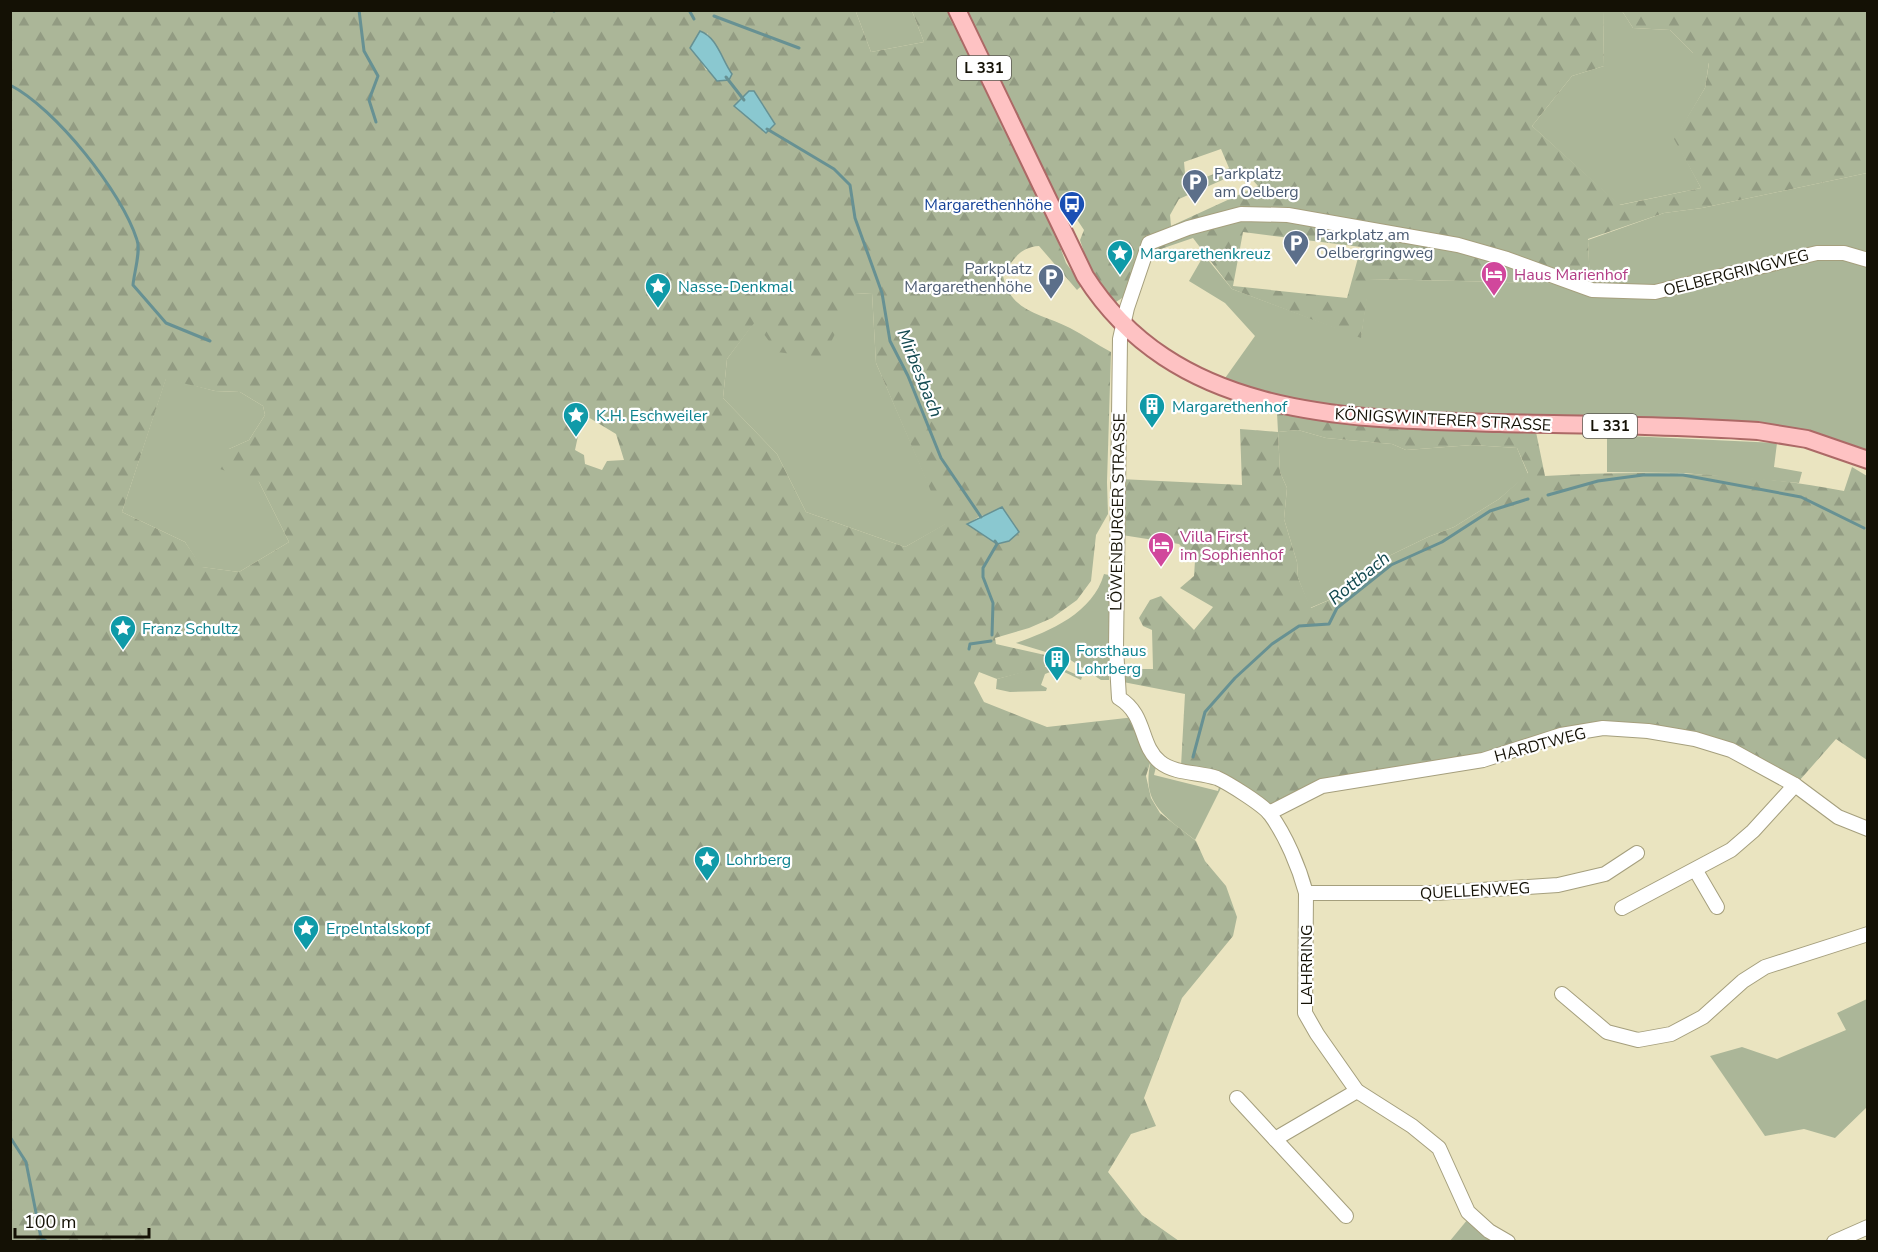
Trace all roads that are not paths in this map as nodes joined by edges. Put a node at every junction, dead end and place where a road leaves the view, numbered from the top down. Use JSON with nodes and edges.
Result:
{"nodes":[{"id":1,"x":957,"y":10,"type":"edge"},
{"id":2,"x":1149,"y":243,"type":"joint"},
{"id":3,"x":1868,"y":260,"type":"edge"},
{"id":4,"x":1122,"y":326,"type":"junction"},
{"id":5,"x":1868,"y":460,"type":"edge"},
{"id":6,"x":1119,"y":698,"type":"joint"},
{"id":7,"x":1795,"y":785,"type":"junction"},
{"id":8,"x":1269,"y":813,"type":"junction"},
{"id":9,"x":1868,"y":829,"type":"edge"},
{"id":10,"x":1637,"y":853,"type":"dead end"},
{"id":11,"x":1696,"y":871,"type":"junction"},
{"id":12,"x":1306,"y":893,"type":"junction"},
{"id":13,"x":1717,"y":907,"type":"dead end"},
{"id":14,"x":1622,"y":908,"type":"dead end"},
{"id":15,"x":1868,"y":934,"type":"edge"},
{"id":16,"x":1562,"y":994,"type":"dead end"},
{"id":17,"x":1357,"y":1091,"type":"junction"},
{"id":18,"x":1237,"y":1098,"type":"dead end"},
{"id":19,"x":1275,"y":1139,"type":"junction"},
{"id":20,"x":1346,"y":1216,"type":"dead end"},
{"id":21,"x":1868,"y":1227,"type":"edge"},
{"id":22,"x":1508,"y":1242,"type":"edge"},
{"id":23,"x":1834,"y":1242,"type":"edge"}],
"edges":[{"from":1,"to":4,"type":"main road","name":"KÖNIGSWINTERER STRASSE","number":"L 331"},
{"from":2,"to":3,"type":"street","name":"OELBERGRINGWEG"},
{"from":2,"to":4,"type":"street","name":"LÖWENBURGER STRASSE"},
{"from":4,"to":5,"type":"main road","name":"KÖNIGSWINTERER STRASSE","number":"L 331"},
{"from":4,"to":6,"type":"street","name":"LÖWENBURGER STRASSE"},
{"from":6,"to":8,"type":"street","name":"LAHRRING"},
{"from":7,"to":8,"type":"street","name":"HARDTWEG"},
{"from":7,"to":9,"type":"street","name":"HARDTWEG"},
{"from":7,"to":11,"type":"street"},
{"from":8,"to":12,"type":"street","name":"LAHRRING"},
{"from":10,"to":12,"type":"street","name":"QUELLENWEG"},
{"from":11,"to":13,"type":"street"},
{"from":11,"to":14,"type":"street"},
{"from":12,"to":17,"type":"street","name":"LAHRRING"},
{"from":15,"to":16,"type":"street"},
{"from":17,"to":19,"type":"street"},
{"from":17,"to":22,"type":"street","name":"LAHRRING"},
{"from":18,"to":19,"type":"street"},
{"from":19,"to":20,"type":"street"},
{"from":21,"to":23,"type":"street"}]}
